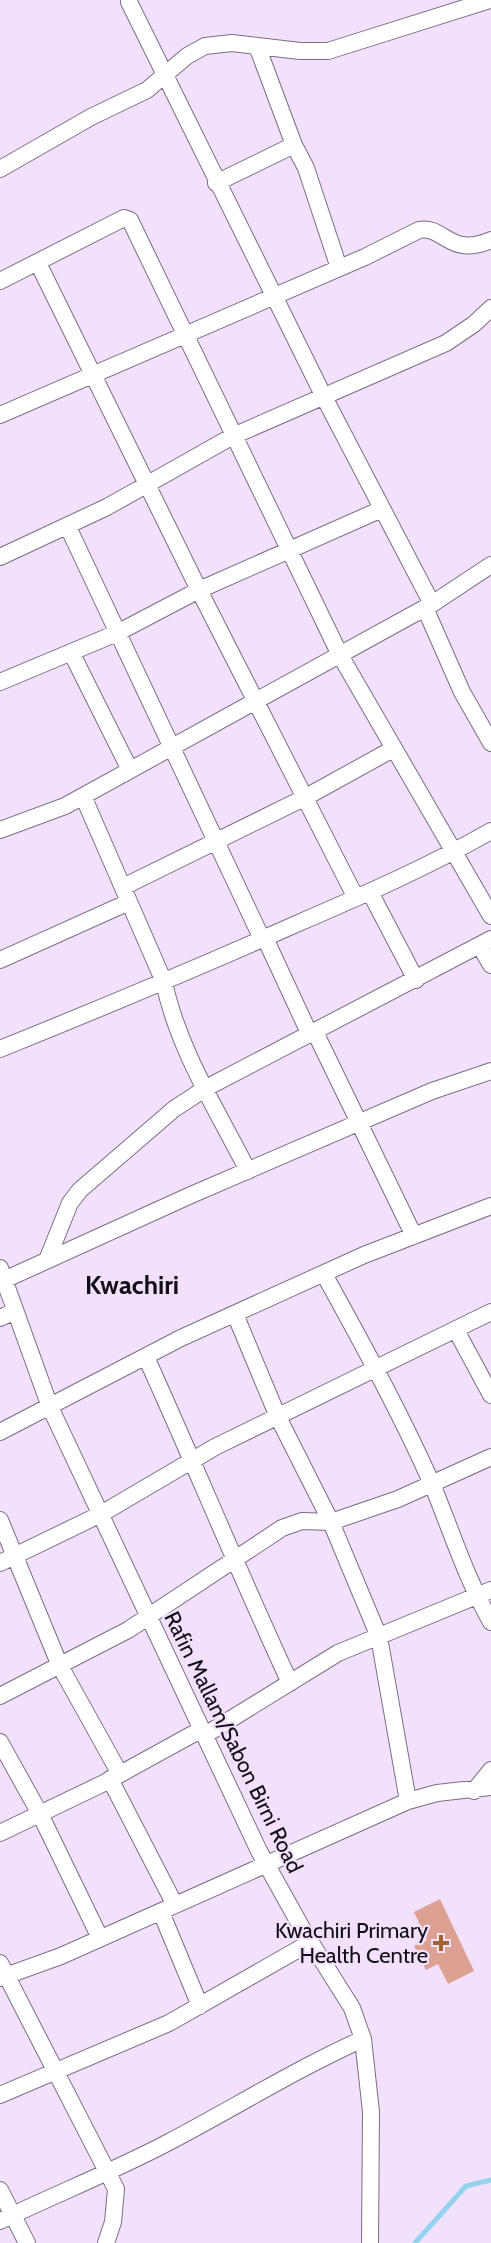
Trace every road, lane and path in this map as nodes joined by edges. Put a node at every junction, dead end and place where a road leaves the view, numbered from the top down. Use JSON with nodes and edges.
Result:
{"nodes":[{"id":1,"x":490,"y":0,"type":"edge"},
{"id":2,"x":129,"y":2,"type":"dead end"},
{"id":3,"x":257,"y":46,"type":"junction"},
{"id":4,"x":165,"y":76,"type":"junction"},
{"id":5,"x":294,"y":145,"type":"junction"},
{"id":6,"x":0,"y":169,"type":"edge"},
{"id":7,"x":216,"y":183,"type":"junction"},
{"id":8,"x":491,"y":240,"type":"edge"},
{"id":9,"x":38,"y":263,"type":"junction"},
{"id":10,"x":339,"y":268,"type":"junction"},
{"id":11,"x":0,"y":281,"type":"edge"},
{"id":12,"x":274,"y":296,"type":"junction"},
{"id":13,"x":491,"y":308,"type":"edge"},
{"id":14,"x":183,"y":335,"type":"junction"},
{"id":15,"x":95,"y":374,"type":"junction"},
{"id":16,"x":324,"y":397,"type":"junction"},
{"id":17,"x":1,"y":411,"type":"edge"},
{"id":18,"x":233,"y":436,"type":"junction"},
{"id":19,"x":147,"y":486,"type":"junction"},
{"id":20,"x":382,"y":509,"type":"junction"},
{"id":21,"x":68,"y":527,"type":"junction"},
{"id":22,"x":287,"y":549,"type":"junction"},
{"id":23,"x":0,"y":558,"type":"edge"},
{"id":24,"x":491,"y":565,"type":"edge"},
{"id":25,"x":199,"y":590,"type":"junction"},
{"id":26,"x":429,"y":606,"type":"junction"},
{"id":27,"x":117,"y":633,"type":"junction"},
{"id":28,"x":71,"y":652,"type":"junction"},
{"id":29,"x":340,"y":656,"type":"junction"},
{"id":30,"x":0,"y":682,"type":"edge"},
{"id":31,"x":256,"y":700,"type":"junction"},
{"id":32,"x":491,"y":743,"type":"edge"},
{"id":33,"x":171,"y":747,"type":"junction"},
{"id":34,"x":393,"y":749,"type":"junction"},
{"id":35,"x":130,"y":770,"type":"junction"},
{"id":36,"x":83,"y":796,"type":"junction"},
{"id":37,"x":306,"y":797,"type":"junction"},
{"id":38,"x":0,"y":830,"type":"edge"},
{"id":39,"x":491,"y":831,"type":"edge"},
{"id":40,"x":216,"y":843,"type":"junction"},
{"id":41,"x":454,"y":852,"type":"junction"},
{"id":42,"x":126,"y":894,"type":"junction"},
{"id":43,"x":363,"y":895,"type":"junction"},
{"id":44,"x":491,"y":916,"type":"edge"},
{"id":45,"x":263,"y":939,"type":"junction"},
{"id":46,"x":486,"y":942,"type":"edge"},
{"id":47,"x":0,"y":960,"type":"edge"},
{"id":48,"x":491,"y":965,"type":"edge"},
{"id":49,"x":416,"y":980,"type":"junction"},
{"id":50,"x":164,"y":982,"type":"junction"},
{"id":51,"x":313,"y":1033,"type":"junction"},
{"id":52,"x":0,"y":1049,"type":"edge"},
{"id":53,"x":491,"y":1071,"type":"edge"},
{"id":54,"x":206,"y":1088,"type":"junction"},
{"id":55,"x":359,"y":1124,"type":"junction"},
{"id":56,"x":248,"y":1171,"type":"junction"},
{"id":57,"x":491,"y":1206,"type":"edge"},
{"id":58,"x":414,"y":1236,"type":"junction"},
{"id":59,"x":47,"y":1260,"type":"junction"},
{"id":60,"x":2,"y":1274,"type":"edge"},
{"id":61,"x":324,"y":1274,"type":"junction"},
{"id":62,"x":491,"y":1312,"type":"edge"},
{"id":63,"x":235,"y":1314,"type":"junction"},
{"id":64,"x":8,"y":1315,"type":"edge"},
{"id":65,"x":456,"y":1330,"type":"junction"},
{"id":66,"x":146,"y":1357,"type":"junction"},
{"id":67,"x":377,"y":1369,"type":"junction"},
{"id":68,"x":491,"y":1395,"type":"edge"},
{"id":69,"x":50,"y":1407,"type":"junction"},
{"id":70,"x":278,"y":1417,"type":"junction"},
{"id":71,"x":0,"y":1432,"type":"edge"},
{"id":72,"x":491,"y":1457,"type":"edge"},
{"id":73,"x":192,"y":1460,"type":"junction"},
{"id":74,"x":431,"y":1484,"type":"junction"},
{"id":75,"x":101,"y":1514,"type":"junction"},
{"id":76,"x":0,"y":1520,"type":"edge"},
{"id":77,"x":331,"y":1522,"type":"junction"},
{"id":78,"x":7,"y":1559,"type":"edge"},
{"id":79,"x":233,"y":1561,"type":"junction"},
{"id":80,"x":484,"y":1593,"type":"edge"},
{"id":81,"x":149,"y":1616,"type":"junction"},
{"id":82,"x":491,"y":1622,"type":"edge"},
{"id":83,"x":380,"y":1637,"type":"junction"},
{"id":84,"x":60,"y":1666,"type":"junction"},
{"id":85,"x":290,"y":1683,"type":"junction"},
{"id":86,"x":0,"y":1696,"type":"edge"},
{"id":87,"x":203,"y":1732,"type":"junction"},
{"id":88,"x":0,"y":1742,"type":"edge"},
{"id":89,"x":491,"y":1770,"type":"edge"},
{"id":90,"x":115,"y":1777,"type":"junction"},
{"id":91,"x":491,"y":1787,"type":"edge"},
{"id":92,"x":474,"y":1791,"type":"junction"},
{"id":93,"x":408,"y":1801,"type":"junction"},
{"id":94,"x":40,"y":1814,"type":"junction"},
{"id":95,"x":0,"y":1833,"type":"edge"},
{"id":96,"x":267,"y":1865,"type":"junction"},
{"id":97,"x":168,"y":1908,"type":"junction"},
{"id":98,"x":100,"y":1938,"type":"junction"},
{"id":99,"x":311,"y":1942,"type":"junction"},
{"id":100,"x":2,"y":1972,"type":"edge"},
{"id":101,"x":200,"y":2006,"type":"junction"},
{"id":102,"x":363,"y":2039,"type":"junction"},
{"id":103,"x":56,"y":2072,"type":"junction"},
{"id":104,"x":0,"y":2095,"type":"edge"},
{"id":105,"x":107,"y":2174,"type":"junction"},
{"id":106,"x":0,"y":2190,"type":"edge"},
{"id":107,"x":6,"y":2218,"type":"edge"},
{"id":108,"x":370,"y":2239,"type":"edge"},
{"id":109,"x":27,"y":2243,"type":"edge"},
{"id":110,"x":106,"y":2243,"type":"edge"}],
"edges":[{"from":1,"to":3,"type":"street"},
{"from":2,"to":4,"type":"street"},
{"from":3,"to":4,"type":"street"},
{"from":3,"to":5,"type":"street"},
{"from":4,"to":6,"type":"street"},
{"from":4,"to":7,"type":"street"},
{"from":5,"to":7,"type":"street"},
{"from":5,"to":10,"type":"street"},
{"from":7,"to":12,"type":"street"},
{"from":8,"to":10,"type":"street"},
{"from":9,"to":11,"type":"street"},
{"from":9,"to":14,"type":"street"},
{"from":9,"to":15,"type":"street"},
{"from":10,"to":12,"type":"street"},
{"from":12,"to":14,"type":"street"},
{"from":12,"to":16,"type":"street"},
{"from":13,"to":16,"type":"street"},
{"from":14,"to":15,"type":"street"},
{"from":14,"to":18,"type":"street"},
{"from":15,"to":17,"type":"street"},
{"from":15,"to":19,"type":"street"},
{"from":16,"to":18,"type":"street"},
{"from":16,"to":20,"type":"street"},
{"from":18,"to":19,"type":"street"},
{"from":18,"to":22,"type":"street"},
{"from":19,"to":21,"type":"street"},
{"from":19,"to":25,"type":"street"},
{"from":20,"to":22,"type":"street"},
{"from":20,"to":26,"type":"street"},
{"from":21,"to":23,"type":"street"},
{"from":21,"to":27,"type":"street"},
{"from":22,"to":25,"type":"street"},
{"from":22,"to":29,"type":"street"},
{"from":24,"to":26,"type":"street"},
{"from":25,"to":27,"type":"street"},
{"from":25,"to":31,"type":"street"},
{"from":26,"to":29,"type":"street"},
{"from":26,"to":32,"type":"street"},
{"from":27,"to":28,"type":"street"},
{"from":27,"to":33,"type":"street"},
{"from":28,"to":30,"type":"street"},
{"from":28,"to":35,"type":"street"},
{"from":29,"to":31,"type":"street"},
{"from":29,"to":34,"type":"street"},
{"from":31,"to":33,"type":"street"},
{"from":31,"to":37,"type":"street"},
{"from":33,"to":35,"type":"street"},
{"from":33,"to":40,"type":"street"},
{"from":34,"to":37,"type":"street"},
{"from":34,"to":41,"type":"street"},
{"from":35,"to":36,"type":"street"},
{"from":36,"to":38,"type":"street"},
{"from":36,"to":42,"type":"street"},
{"from":37,"to":40,"type":"street"},
{"from":37,"to":43,"type":"street"},
{"from":39,"to":41,"type":"street"},
{"from":40,"to":42,"type":"street"},
{"from":40,"to":45,"type":"street"},
{"from":41,"to":43,"type":"street"},
{"from":41,"to":44,"type":"street"},
{"from":42,"to":47,"type":"street"},
{"from":42,"to":50,"type":"street"},
{"from":43,"to":45,"type":"street"},
{"from":43,"to":49,"type":"street"},
{"from":45,"to":50,"type":"street"},
{"from":45,"to":51,"type":"street"},
{"from":46,"to":48,"type":"street"},
{"from":46,"to":49,"type":"street"},
{"from":49,"to":51,"type":"street"},
{"from":50,"to":52,"type":"street"},
{"from":50,"to":54,"type":"street"},
{"from":51,"to":54,"type":"street"},
{"from":51,"to":55,"type":"street"},
{"from":53,"to":55,"type":"street"},
{"from":54,"to":56,"type":"street"},
{"from":54,"to":59,"type":"street"},
{"from":55,"to":56,"type":"street"},
{"from":55,"to":58,"type":"street"},
{"from":56,"to":59,"type":"street"},
{"from":57,"to":58,"type":"street"},
{"from":58,"to":61,"type":"street"},
{"from":59,"to":60,"type":"street"},
{"from":60,"to":64,"type":"street","name":"Rafin Mallam/Sabon Birni Road"},
{"from":61,"to":63,"type":"street"},
{"from":61,"to":67,"type":"street"},
{"from":62,"to":65,"type":"street"},
{"from":63,"to":66,"type":"street"},
{"from":63,"to":70,"type":"street"},
{"from":64,"to":69,"type":"street","name":"Rafin Mallam/Sabon Birni Road"},
{"from":65,"to":67,"type":"street"},
{"from":65,"to":68,"type":"street"},
{"from":66,"to":69,"type":"street"},
{"from":66,"to":73,"type":"street"},
{"from":67,"to":70,"type":"street"},
{"from":67,"to":74,"type":"street"},
{"from":69,"to":71,"type":"street"},
{"from":69,"to":75,"type":"street","name":"Rafin Mallam/Sabon Birni Road"},
{"from":70,"to":73,"type":"street"},
{"from":70,"to":77,"type":"street"},
{"from":72,"to":74,"type":"street"},
{"from":73,"to":75,"type":"street"},
{"from":73,"to":79,"type":"street"},
{"from":74,"to":77,"type":"street"},
{"from":74,"to":80,"type":"street"},
{"from":75,"to":78,"type":"street"},
{"from":75,"to":81,"type":"street","name":"Rafin Mallam/Sabon Birni Road"},
{"from":76,"to":78,"type":"street"},
{"from":77,"to":79,"type":"street"},
{"from":77,"to":83,"type":"street"},
{"from":78,"to":84,"type":"street"},
{"from":79,"to":81,"type":"street"},
{"from":79,"to":85,"type":"street"},
{"from":80,"to":82,"type":"street"},
{"from":80,"to":83,"type":"street"},
{"from":81,"to":84,"type":"street"},
{"from":81,"to":87,"type":"street","name":"Rafin Mallam/Sabon Birni Road"},
{"from":83,"to":85,"type":"street"},
{"from":83,"to":93,"type":"street"},
{"from":84,"to":86,"type":"street"},
{"from":84,"to":90,"type":"street"},
{"from":85,"to":87,"type":"street"},
{"from":87,"to":90,"type":"street"},
{"from":87,"to":96,"type":"street","name":"Rafin Mallam/Sabon Birni Road"},
{"from":88,"to":94,"type":"street"},
{"from":89,"to":92,"type":"street"},
{"from":90,"to":94,"type":"street"},
{"from":90,"to":97,"type":"street"},
{"from":91,"to":92,"type":"street"},
{"from":92,"to":93,"type":"street"},
{"from":93,"to":96,"type":"street"},
{"from":94,"to":95,"type":"street"},
{"from":94,"to":98,"type":"street"},
{"from":96,"to":97,"type":"street"},
{"from":96,"to":99,"type":"street","name":"Rafin Mallam/Sabon Birni Road"},
{"from":97,"to":98,"type":"street"},
{"from":97,"to":101,"type":"street"},
{"from":98,"to":100,"type":"street"},
{"from":99,"to":101,"type":"street"},
{"from":99,"to":102,"type":"street","name":"Rafin Mallam/Sabon Birni Road"},
{"from":100,"to":103,"type":"street"},
{"from":101,"to":103,"type":"street"},
{"from":102,"to":105,"type":"street"},
{"from":102,"to":108,"type":"street","name":"Rafin Mallam/Sabon Birni Road"},
{"from":103,"to":104,"type":"street"},
{"from":103,"to":105,"type":"street"},
{"from":105,"to":107,"type":"street"},
{"from":105,"to":110,"type":"street"},
{"from":106,"to":107,"type":"street"},
{"from":107,"to":109,"type":"street"}]}
